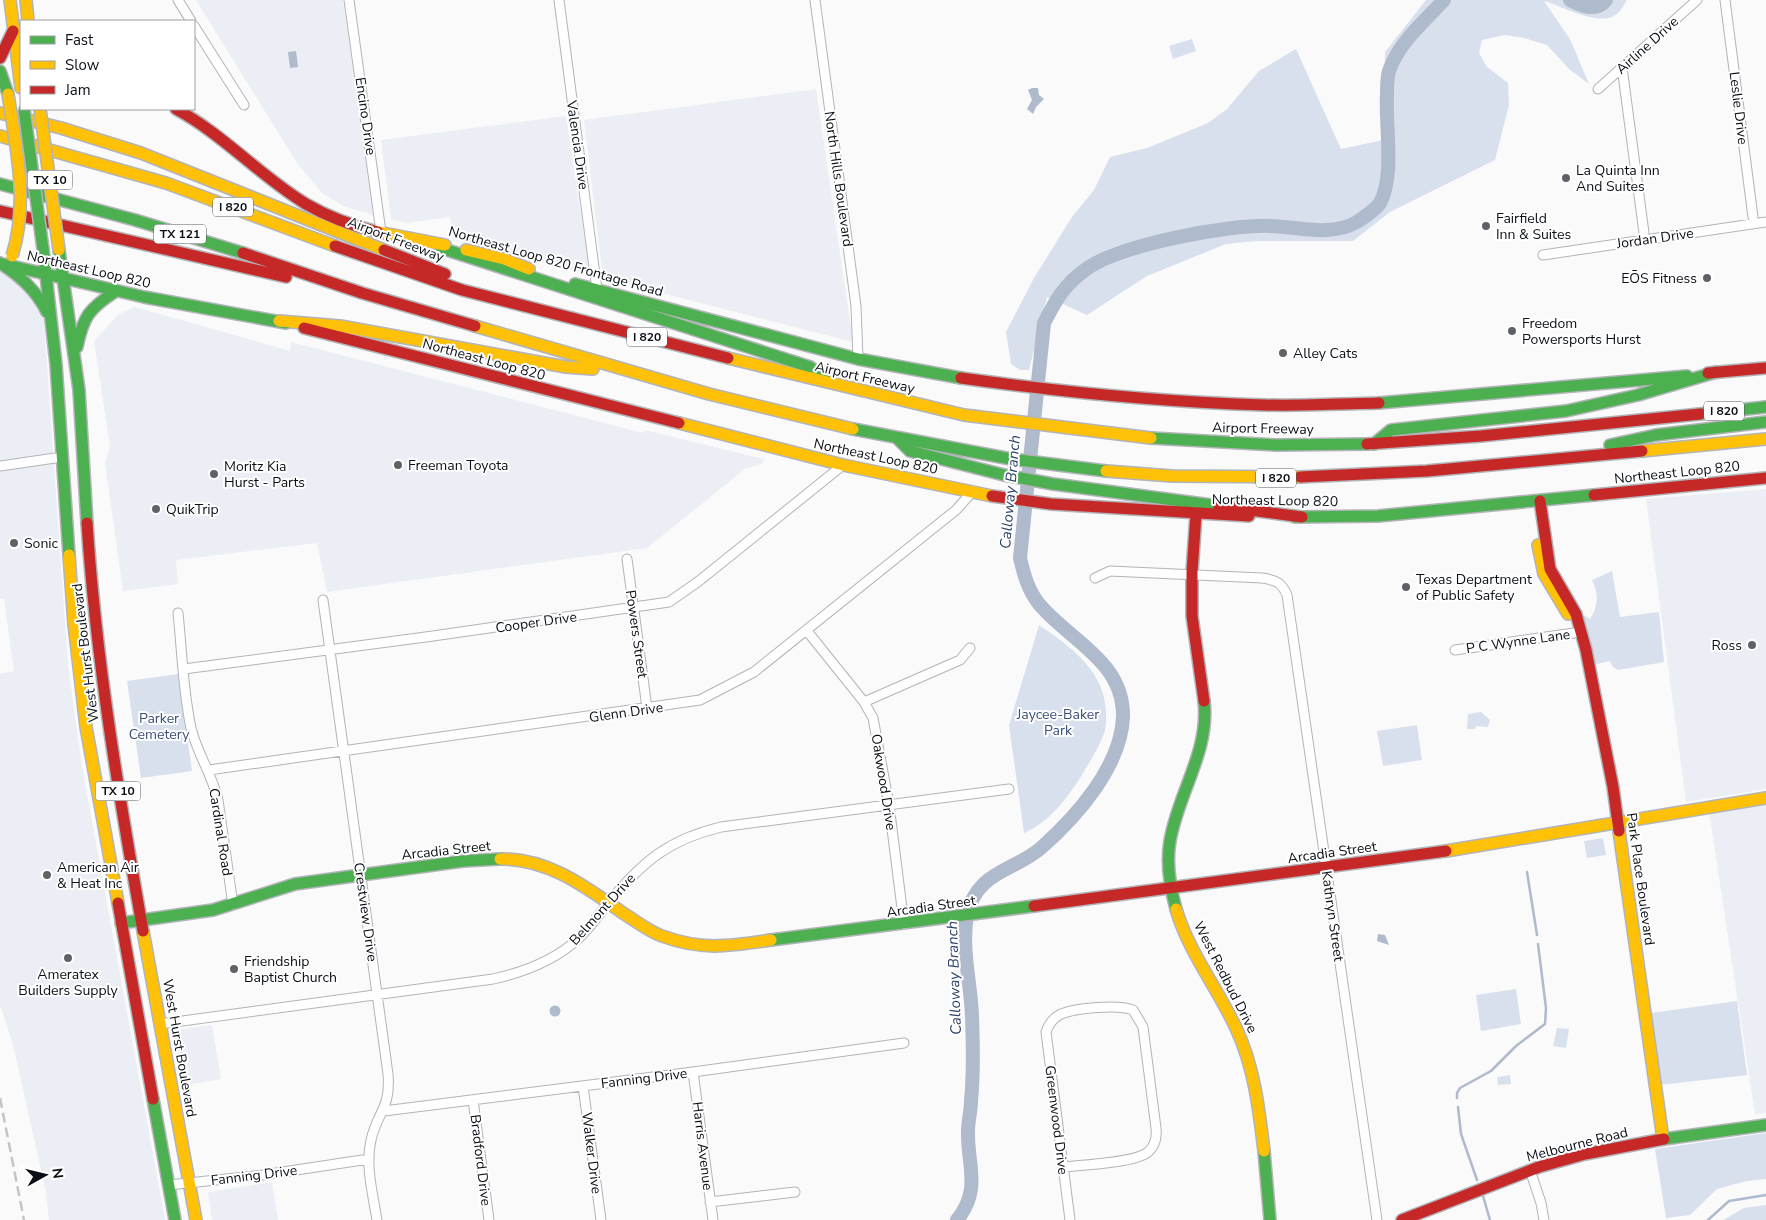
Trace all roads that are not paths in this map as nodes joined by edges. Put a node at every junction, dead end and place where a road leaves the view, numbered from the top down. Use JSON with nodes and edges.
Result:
{"nodes":[{"id":1,"x":10,"y":0,"type":"edge"},
{"id":2,"x":178,"y":0,"type":"edge"},
{"id":3,"x":349,"y":0,"type":"edge"},
{"id":4,"x":559,"y":0,"type":"edge"},
{"id":5,"x":815,"y":0,"type":"edge"},
{"id":6,"x":1697,"y":0,"type":"edge"},
{"id":7,"x":1725,"y":0,"type":"edge"},
{"id":8,"x":27,"y":2,"type":"edge"},
{"id":9,"x":28,"y":20,"type":"edge"},
{"id":10,"x":190,"y":20,"type":"edge"},
{"id":11,"x":14,"y":28,"type":"junction"},
{"id":12,"x":195,"y":28,"type":"edge"},
{"id":13,"x":0,"y":58,"type":"edge"},
{"id":14,"x":0,"y":67,"type":"edge"},
{"id":15,"x":1622,"y":68,"type":"junction"},
{"id":16,"x":20,"y":70,"type":"edge"},
{"id":17,"x":0,"y":71,"type":"edge"},
{"id":18,"x":1598,"y":89,"type":"dead end"},
{"id":19,"x":244,"y":105,"type":"dead end"},
{"id":20,"x":24,"y":110,"type":"edge"},
{"id":21,"x":40,"y":110,"type":"edge"},
{"id":22,"x":178,"y":110,"type":"edge"},
{"id":23,"x":0,"y":113,"type":"edge"},
{"id":24,"x":0,"y":136,"type":"edge"},
{"id":25,"x":0,"y":184,"type":"edge"},
{"id":26,"x":0,"y":211,"type":"edge"},
{"id":27,"x":1754,"y":217,"type":"dead end"},
{"id":28,"x":1766,"y":222,"type":"edge"},
{"id":29,"x":381,"y":232,"type":"junction"},
{"id":30,"x":1644,"y":233,"type":"dead end"},
{"id":31,"x":438,"y":244,"type":"junction"},
{"id":32,"x":1543,"y":254,"type":"dead end"},
{"id":33,"x":0,"y":264,"type":"edge"},
{"id":34,"x":47,"y":274,"type":"junction"},
{"id":35,"x":64,"y":278,"type":"junction"},
{"id":36,"x":462,"y":290,"type":"junction"},
{"id":37,"x":597,"y":290,"type":"junction"},
{"id":38,"x":116,"y":291,"type":"junction"},
{"id":39,"x":358,"y":292,"type":"junction"},
{"id":40,"x":279,"y":321,"type":"junction"},
{"id":41,"x":52,"y":328,"type":"junction"},
{"id":42,"x":75,"y":356,"type":"junction"},
{"id":43,"x":858,"y":359,"type":"junction"},
{"id":44,"x":1766,"y":368,"type":"edge"},
{"id":45,"x":619,"y":370,"type":"junction"},
{"id":46,"x":1716,"y":372,"type":"junction"},
{"id":47,"x":832,"y":385,"type":"junction"},
{"id":48,"x":1766,"y":407,"type":"edge"},
{"id":49,"x":1766,"y":422,"type":"edge"},
{"id":50,"x":897,"y":438,"type":"junction"},
{"id":51,"x":1766,"y":438,"type":"edge"},
{"id":52,"x":1374,"y":444,"type":"junction"},
{"id":53,"x":62,"y":457,"type":"junction"},
{"id":54,"x":1548,"y":459,"type":"junction"},
{"id":55,"x":843,"y":465,"type":"junction"},
{"id":56,"x":0,"y":466,"type":"edge"},
{"id":57,"x":1766,"y":478,"type":"edge"},
{"id":58,"x":973,"y":491,"type":"junction"},
{"id":59,"x":1536,"y":501,"type":"junction"},
{"id":60,"x":1196,"y":514,"type":"junction"},
{"id":61,"x":1302,"y":517,"type":"junction"},
{"id":62,"x":627,"y":559,"type":"dead end"},
{"id":63,"x":1192,"y":574,"type":"junction"},
{"id":64,"x":1095,"y":578,"type":"dead end"},
{"id":65,"x":324,"y":600,"type":"dead end"},
{"id":66,"x":635,"y":608,"type":"junction"},
{"id":67,"x":178,"y":613,"type":"dead end"},
{"id":68,"x":1579,"y":628,"type":"junction"},
{"id":69,"x":807,"y":631,"type":"junction"},
{"id":70,"x":970,"y":648,"type":"dead end"},
{"id":71,"x":330,"y":649,"type":"junction"},
{"id":72,"x":1455,"y":650,"type":"dead end"},
{"id":73,"x":184,"y":669,"type":"junction"},
{"id":74,"x":864,"y":702,"type":"junction"},
{"id":75,"x":647,"y":708,"type":"junction"},
{"id":76,"x":344,"y":749,"type":"junction"},
{"id":77,"x":208,"y":770,"type":"junction"},
{"id":78,"x":1010,"y":789,"type":"dead end"},
{"id":79,"x":1766,"y":798,"type":"edge"},
{"id":80,"x":889,"y":804,"type":"junction"},
{"id":81,"x":1618,"y":822,"type":"junction"},
{"id":82,"x":1326,"y":868,"type":"junction"},
{"id":83,"x":361,"y":875,"type":"junction"},
{"id":84,"x":1171,"y":889,"type":"junction"},
{"id":85,"x":609,"y":902,"type":"junction"},
{"id":86,"x":233,"y":905,"type":"junction"},
{"id":87,"x":142,"y":920,"type":"junction"},
{"id":88,"x":121,"y":923,"type":"junction"},
{"id":89,"x":904,"y":924,"type":"junction"},
{"id":90,"x":377,"y":995,"type":"junction"},
{"id":91,"x":160,"y":1024,"type":"junction"},
{"id":92,"x":904,"y":1043,"type":"dead end"},
{"id":93,"x":693,"y":1072,"type":"junction"},
{"id":94,"x":583,"y":1086,"type":"junction"},
{"id":95,"x":473,"y":1100,"type":"junction"},
{"id":96,"x":384,"y":1111,"type":"junction"},
{"id":97,"x":1766,"y":1125,"type":"edge"},
{"id":98,"x":1663,"y":1139,"type":"junction"},
{"id":99,"x":369,"y":1159,"type":"junction"},
{"id":100,"x":1062,"y":1167,"type":"junction"},
{"id":101,"x":1530,"y":1170,"type":"junction"},
{"id":102,"x":188,"y":1184,"type":"junction"},
{"id":103,"x":169,"y":1185,"type":"junction"},
{"id":104,"x":794,"y":1192,"type":"dead end"},
{"id":105,"x":710,"y":1202,"type":"junction"},
{"id":106,"x":175,"y":1220,"type":"edge"},
{"id":107,"x":196,"y":1220,"type":"edge"},
{"id":108,"x":377,"y":1220,"type":"edge"},
{"id":109,"x":489,"y":1220,"type":"edge"},
{"id":110,"x":601,"y":1220,"type":"edge"},
{"id":111,"x":713,"y":1220,"type":"edge"},
{"id":112,"x":1070,"y":1220,"type":"edge"},
{"id":113,"x":1270,"y":1220,"type":"edge"},
{"id":114,"x":1378,"y":1220,"type":"edge"},
{"id":115,"x":1402,"y":1220,"type":"edge"},
{"id":116,"x":1544,"y":1220,"type":"edge"}],
"edges":[{"from":1,"to":11,"type":"main road"},
{"from":2,"to":10,"type":"street"},
{"from":3,"to":29,"type":"street","name":"Encino Drive"},
{"from":4,"to":37,"type":"street","name":"Valencia Drive"},
{"from":5,"to":43,"type":"street","name":"North Hills Boulevard"},
{"from":6,"to":15,"type":"street","name":"Airline Drive"},
{"from":7,"to":27,"type":"street","name":"Leslie Drive"},
{"from":8,"to":9,"type":"main road"},
{"from":11,"to":13,"type":"main road"},
{"from":11,"to":16,"type":"main road"},
{"from":12,"to":19,"type":"street"},
{"from":14,"to":16,"type":"main road"},
{"from":15,"to":18,"type":"street","name":"Airline Drive"},
{"from":15,"to":30,"type":"street"},
{"from":17,"to":33,"type":"main road","bridge":true},
{"from":20,"to":34,"type":"main road","name":"West Hurst Boulevard","bridge":true},
{"from":21,"to":35,"type":"main road","name":"West Hurst Boulevard","number":"TX 10","bridge":true},
{"from":22,"to":29,"type":"main road","name":"Northeast Loop 820 Frontage Road"},
{"from":23,"to":36,"type":"main road","name":"Airport Freeway"},
{"from":24,"to":36,"type":"main road","number":"I 820"},
{"from":25,"to":39,"type":"main road","number":"TX 121"},
{"from":26,"to":39,"type":"main road","number":"I 820"},
{"from":28,"to":32,"type":"street","name":"Jordan Drive"},
{"from":29,"to":31,"type":"main road","name":"Northeast Loop 820 Frontage Road"},
{"from":31,"to":37,"type":"main road","name":"Northeast Loop 820 Frontage Road"},
{"from":31,"to":47,"type":"main road"},
{"from":33,"to":34,"type":"main road","name":"Northeast Loop 820"},
{"from":33,"to":41,"type":"main road"},
{"from":34,"to":35,"type":"main road","name":"Northeast Loop 820"},
{"from":34,"to":41,"type":"main road","name":"West Hurst Boulevard","number":"TX 10"},
{"from":35,"to":38,"type":"main road","name":"Northeast Loop 820"},
{"from":35,"to":42,"type":"main road","name":"West Hurst Boulevard","number":"TX 10"},
{"from":36,"to":47,"type":"main road","name":"Airport Freeway","number":"I 820"},
{"from":37,"to":43,"type":"main road","name":"Northeast Loop 820 Frontage Road"},
{"from":38,"to":40,"type":"main road","name":"Northeast Loop 820"},
{"from":38,"to":42,"type":"main road"},
{"from":39,"to":45,"type":"main road","number":"I 820"},
{"from":40,"to":45,"type":"main road"},
{"from":40,"to":55,"type":"main road","name":"Northeast Loop 820"},
{"from":41,"to":53,"type":"main road","name":"West Hurst Boulevard","number":"TX 10"},
{"from":42,"to":87,"type":"main road","name":"West Hurst Boulevard","number":"TX 10"},
{"from":43,"to":46,"type":"main road","name":"Northeast Loop 820 Frontage Road"},
{"from":44,"to":46,"type":"main road"},
{"from":45,"to":50,"type":"main road","number":"I 820"},
{"from":46,"to":52,"type":"main road"},
{"from":47,"to":52,"type":"main road","name":"Airport Freeway","number":"I 820"},
{"from":48,"to":52,"type":"main road","name":"Airport Freeway","number":"I 820"},
{"from":49,"to":54,"type":"main road"},
{"from":50,"to":54,"type":"main road","number":"I 820"},
{"from":50,"to":61,"type":"main road"},
{"from":51,"to":54,"type":"main road","number":"I 820"},
{"from":53,"to":56,"type":"street"},
{"from":53,"to":88,"type":"main road","name":"West Hurst Boulevard","number":"TX 10"},
{"from":55,"to":58,"type":"main road","name":"Northeast Loop 820"},
{"from":55,"to":66,"type":"street","name":"Cooper Drive"},
{"from":57,"to":59,"type":"main road","name":"Northeast Loop 820"},
{"from":58,"to":60,"type":"main road","name":"Northeast Loop 820"},
{"from":58,"to":69,"type":"street","name":"Glenn Drive"},
{"from":59,"to":61,"type":"main road","name":"Northeast Loop 820"},
{"from":59,"to":68,"type":"main road","name":"Park Place Boulevard"},
{"from":60,"to":61,"type":"main road","name":"Northeast Loop 820"},
{"from":60,"to":63,"type":"main road","name":"West Redbud Drive"},
{"from":62,"to":66,"type":"street","name":"Powers Street"},
{"from":63,"to":64,"type":"street"},
{"from":63,"to":82,"type":"street","name":"Kathryn Street"},
{"from":63,"to":84,"type":"main road","name":"West Redbud Drive"},
{"from":65,"to":71,"type":"street","name":"Crestview Drive"},
{"from":66,"to":71,"type":"street","name":"Cooper Drive"},
{"from":66,"to":75,"type":"street","name":"Powers Street"},
{"from":67,"to":73,"type":"street","name":"Cardinal Road"},
{"from":68,"to":72,"type":"street","name":"P C Wynne Lane"},
{"from":68,"to":81,"type":"main road","name":"Park Place Boulevard"},
{"from":69,"to":74,"type":"street","name":"Oakwood Drive"},
{"from":69,"to":75,"type":"street","name":"Glenn Drive"},
{"from":70,"to":74,"type":"street"},
{"from":71,"to":73,"type":"street","name":"Cooper Drive"},
{"from":71,"to":76,"type":"street","name":"Crestview Drive"},
{"from":73,"to":77,"type":"street","name":"Cardinal Road"},
{"from":74,"to":80,"type":"street","name":"Oakwood Drive"},
{"from":75,"to":76,"type":"street","name":"Glenn Drive"},
{"from":76,"to":77,"type":"street","name":"Glenn Drive"},
{"from":76,"to":83,"type":"street","name":"Crestview Drive"},
{"from":77,"to":86,"type":"street","name":"Cardinal Road"},
{"from":78,"to":80,"type":"street","name":"Belmont Drive"},
{"from":79,"to":81,"type":"main road","name":"Arcadia Street"},
{"from":80,"to":85,"type":"street","name":"Belmont Drive"},
{"from":80,"to":89,"type":"street","name":"Oakwood Drive"},
{"from":81,"to":82,"type":"main road","name":"Arcadia Street"},
{"from":81,"to":98,"type":"main road","name":"Park Place Boulevard"},
{"from":82,"to":84,"type":"main road","name":"Arcadia Street"},
{"from":82,"to":114,"type":"street","name":"Kathryn Street"},
{"from":83,"to":85,"type":"main road","name":"Arcadia Street"},
{"from":83,"to":86,"type":"main road","name":"Arcadia Street"},
{"from":83,"to":90,"type":"street","name":"Crestview Drive"},
{"from":84,"to":89,"type":"main road","name":"Arcadia Street"},
{"from":84,"to":113,"type":"main road","name":"West Redbud Drive"},
{"from":85,"to":89,"type":"main road","name":"Arcadia Street"},
{"from":85,"to":90,"type":"street","name":"Belmont Drive"},
{"from":86,"to":87,"type":"main road","name":"Arcadia Street"},
{"from":87,"to":88,"type":"main road","name":"Arcadia Street"},
{"from":87,"to":91,"type":"main road","name":"West Hurst Boulevard","number":"TX 10"},
{"from":88,"to":103,"type":"main road","name":"West Hurst Boulevard","number":"TX 10"},
{"from":90,"to":91,"type":"street","name":"Belmont Drive"},
{"from":90,"to":96,"type":"street","name":"Crestview Drive"},
{"from":91,"to":102,"type":"main road","name":"West Hurst Boulevard","number":"TX 10"},
{"from":92,"to":93,"type":"street","name":"Fanning Drive"},
{"from":93,"to":94,"type":"street","name":"Fanning Drive"},
{"from":93,"to":105,"type":"street","name":"Harris Avenue"},
{"from":94,"to":95,"type":"street","name":"Fanning Drive"},
{"from":94,"to":110,"type":"street","name":"Walker Drive"},
{"from":95,"to":96,"type":"street","name":"Fanning Drive"},
{"from":95,"to":109,"type":"street","name":"Bradford Drive"},
{"from":96,"to":99,"type":"street","name":"Crestview Drive"},
{"from":97,"to":98,"type":"main road","name":"Melbourne Road"},
{"from":98,"to":101,"type":"main road","name":"Melbourne Road"},
{"from":99,"to":102,"type":"street","name":"Fanning Drive"},
{"from":99,"to":108,"type":"street","name":"Crestview Drive"},
{"from":100,"to":100,"type":"street","name":"Greenwood Drive"},
{"from":100,"to":112,"type":"street","name":"Greenwood Drive"},
{"from":101,"to":115,"type":"main road","name":"Melbourne Road"},
{"from":101,"to":116,"type":"street"},
{"from":102,"to":103,"type":"street","name":"Fanning Drive"},
{"from":102,"to":107,"type":"main road","name":"West Hurst Boulevard","number":"TX 10"},
{"from":103,"to":106,"type":"main road","name":"West Hurst Boulevard","number":"TX 10"},
{"from":104,"to":105,"type":"street"},
{"from":105,"to":111,"type":"street","name":"Harris Avenue"}]}
